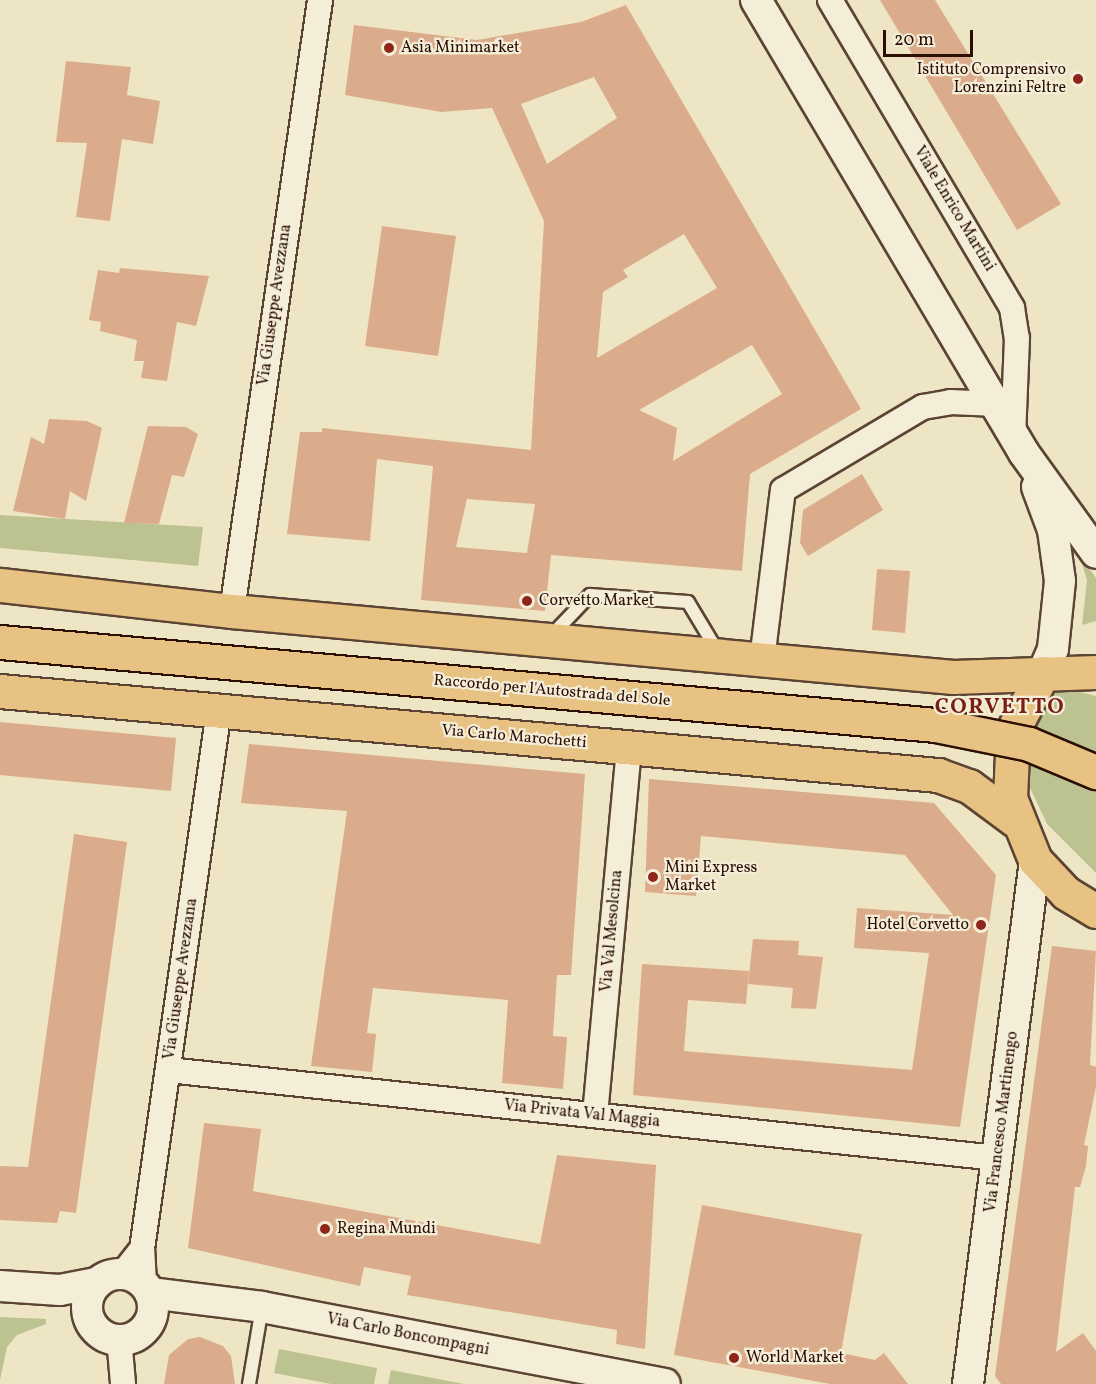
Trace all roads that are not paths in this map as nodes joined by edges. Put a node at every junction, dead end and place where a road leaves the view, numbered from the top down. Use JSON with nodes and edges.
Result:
{"nodes":[{"id":1,"x":320,"y":0,"type":"edge"},
{"id":2,"x":756,"y":0,"type":"edge"},
{"id":3,"x":830,"y":0,"type":"edge"},
{"id":4,"x":994,"y":404,"type":"junction"},
{"id":5,"x":1018,"y":445,"type":"junction"},
{"id":6,"x":1096,"y":553,"type":"edge"},
{"id":7,"x":0,"y":585,"type":"edge"},
{"id":8,"x":232,"y":611,"type":"junction"},
{"id":9,"x":0,"y":642,"type":"edge"},
{"id":10,"x":545,"y":643,"type":"junction"},
{"id":11,"x":720,"y":656,"type":"junction"},
{"id":12,"x":762,"y":660,"type":"junction"},
{"id":13,"x":1096,"y":672,"type":"edge"},
{"id":14,"x":1043,"y":673,"type":"junction"},
{"id":15,"x":0,"y":691,"type":"edge"},
{"id":16,"x":219,"y":710,"type":"junction"},
{"id":17,"x":629,"y":747,"type":"junction"},
{"id":18,"x":1096,"y":772,"type":"edge"},
{"id":19,"x":1015,"y":820,"type":"junction"},
{"id":20,"x":1035,"y":860,"type":"junction"},
{"id":21,"x":1096,"y":911,"type":"edge"},
{"id":22,"x":168,"y":1070,"type":"junction"},
{"id":23,"x":595,"y":1115,"type":"junction"},
{"id":24,"x":997,"y":1158,"type":"junction"},
{"id":25,"x":128,"y":1283,"type":"junction"},
{"id":26,"x":0,"y":1286,"type":"edge"},
{"id":27,"x":262,"y":1307,"type":"junction"},
{"id":28,"x":124,"y":1337,"type":"junction"},
{"id":29,"x":123,"y":1378,"type":"edge"},
{"id":30,"x":605,"y":1378,"type":"edge"},
{"id":31,"x":249,"y":1384,"type":"edge"},
{"id":32,"x":665,"y":1384,"type":"edge"},
{"id":33,"x":968,"y":1384,"type":"edge"}],
"edges":[{"from":1,"to":8,"type":"street","name":"Via Giuseppe Avezzana"},
{"from":2,"to":4,"type":"street"},
{"from":3,"to":5,"type":"street","name":"Viale Enrico Martini"},
{"from":4,"to":5,"type":"street"},
{"from":4,"to":12,"type":"street"},
{"from":5,"to":6,"type":"street"},
{"from":5,"to":14,"type":"street"},
{"from":7,"to":8,"type":"main road"},
{"from":8,"to":10,"type":"main road"},
{"from":9,"to":18,"type":"main road","name":"Raccordo per l'Autostrada del Sole","bridge":true},
{"from":10,"to":11,"type":"main road"},
{"from":10,"to":11,"type":"lane"},
{"from":11,"to":12,"type":"main road"},
{"from":12,"to":14,"type":"main road"},
{"from":13,"to":14,"type":"main road"},
{"from":14,"to":19,"type":"main road"},
{"from":15,"to":16,"type":"main road","name":"Via Carlo Marochetti"},
{"from":16,"to":17,"type":"main road","name":"Via Carlo Marochetti"},
{"from":16,"to":22,"type":"street","name":"Via Giuseppe Avezzana"},
{"from":17,"to":19,"type":"main road","name":"Via Carlo Marochetti"},
{"from":17,"to":23,"type":"street","name":"Via Val Mesolcina"},
{"from":19,"to":20,"type":"main road"},
{"from":20,"to":21,"type":"main road"},
{"from":20,"to":24,"type":"street","name":"Via Francesco Martinengo"},
{"from":22,"to":23,"type":"street","name":"Via Privata Val Maggia"},
{"from":22,"to":25,"type":"street","name":"Via Giuseppe Avezzana"},
{"from":23,"to":24,"type":"street","name":"Via Privata Val Maggia"},
{"from":24,"to":33,"type":"street","name":"Via Francesco Martinengo"},
{"from":25,"to":26,"type":"street","name":"Via Carlo Boncompagni"},
{"from":25,"to":27,"type":"street","name":"Via Carlo Boncompagni"},
{"from":25,"to":28,"type":"street"},
{"from":25,"to":28,"type":"street","name":"Via Giuseppe Avezzana"},
{"from":27,"to":30,"type":"street","name":"Via Carlo Boncompagni"},
{"from":27,"to":31,"type":"lane"},
{"from":28,"to":29,"type":"street"},
{"from":30,"to":32,"type":"street","name":"Via Carlo Boncompagni"}]}
